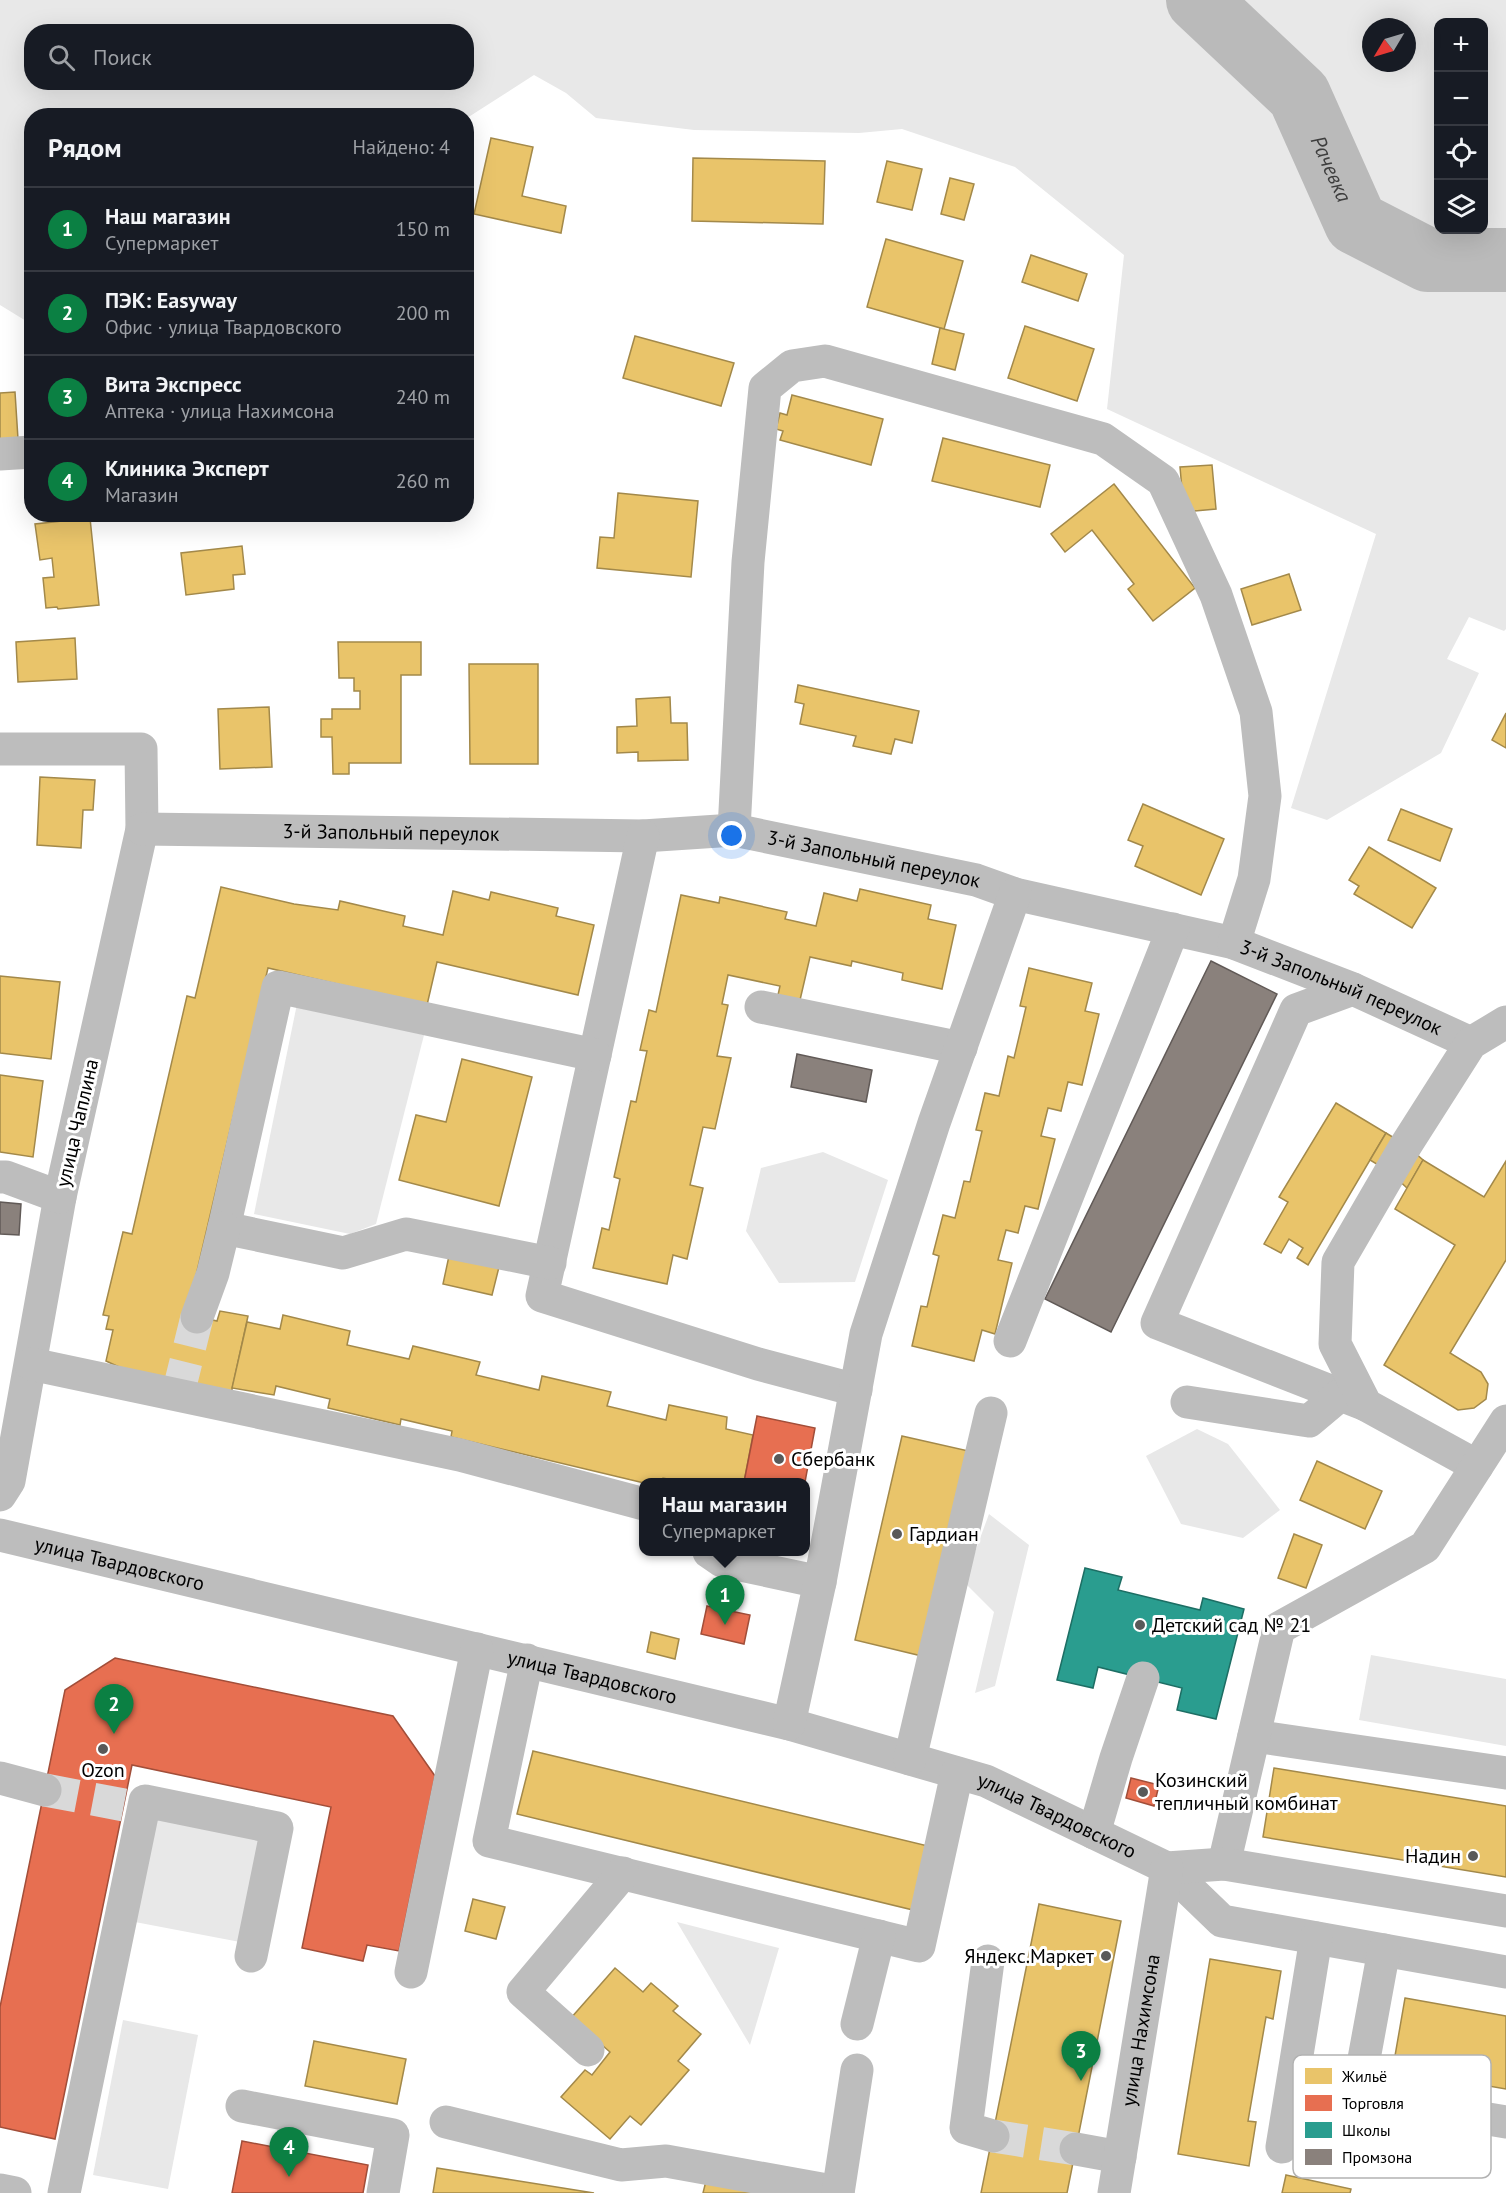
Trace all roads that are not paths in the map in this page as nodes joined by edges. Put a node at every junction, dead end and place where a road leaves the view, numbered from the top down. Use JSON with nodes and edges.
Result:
{"nodes":[{"id":1,"x":24,"y":452,"type":"edge"},
{"id":2,"x":0,"y":454,"type":"edge"},
{"id":3,"x":0,"y":749,"type":"edge"},
{"id":4,"x":142,"y":830,"type":"junction"},
{"id":5,"x":734,"y":830,"type":"junction"},
{"id":6,"x":643,"y":836,"type":"junction"},
{"id":7,"x":1015,"y":894,"type":"junction"},
{"id":8,"x":1173,"y":929,"type":"junction"},
{"id":9,"x":1234,"y":943,"type":"junction"},
{"id":10,"x":1353,"y":989,"type":"junction"},
{"id":11,"x":761,"y":1007,"type":"dead end"},
{"id":12,"x":1506,"y":1022,"type":"edge"},
{"id":13,"x":1471,"y":1043,"type":"junction"},
{"id":14,"x":961,"y":1048,"type":"junction"},
{"id":15,"x":595,"y":1055,"type":"junction"},
{"id":16,"x":0,"y":1177,"type":"edge"},
{"id":17,"x":60,"y":1197,"type":"junction"},
{"id":18,"x":224,"y":1228,"type":"junction"},
{"id":19,"x":550,"y":1263,"type":"junction"},
{"id":20,"x":197,"y":1317,"type":"tunnel mouth"},
{"id":21,"x":1010,"y":1341,"type":"dead end"},
{"id":22,"x":32,"y":1364,"type":"junction"},
{"id":23,"x":856,"y":1390,"type":"junction"},
{"id":24,"x":1353,"y":1400,"type":"junction"},
{"id":25,"x":1187,"y":1402,"type":"dead end"},
{"id":26,"x":991,"y":1413,"type":"dead end"},
{"id":27,"x":1506,"y":1421,"type":"edge"},
{"id":28,"x":1477,"y":1466,"type":"junction"},
{"id":29,"x":0,"y":1495,"type":"edge"},
{"id":30,"x":639,"y":1503,"type":"edge"},
{"id":31,"x":0,"y":1535,"type":"edge"},
{"id":32,"x":716,"y":1556,"type":"edge"},
{"id":33,"x":820,"y":1582,"type":"junction"},
{"id":34,"x":477,"y":1649,"type":"junction"},
{"id":35,"x":527,"y":1660,"type":"junction"},
{"id":36,"x":1143,"y":1678,"type":"dead end"},
{"id":37,"x":789,"y":1724,"type":"junction"},
{"id":38,"x":1254,"y":1736,"type":"junction"},
{"id":39,"x":910,"y":1759,"type":"junction"},
{"id":40,"x":957,"y":1773,"type":"junction"},
{"id":41,"x":1506,"y":1773,"type":"edge"},
{"id":42,"x":0,"y":1778,"type":"edge"},
{"id":43,"x":45,"y":1790,"type":"tunnel mouth"},
{"id":44,"x":1094,"y":1833,"type":"junction"},
{"id":45,"x":1224,"y":1864,"type":"junction"},
{"id":46,"x":1167,"y":1868,"type":"junction"},
{"id":47,"x":623,"y":1873,"type":"junction"},
{"id":48,"x":1506,"y":1911,"type":"edge"},
{"id":49,"x":879,"y":1936,"type":"junction"},
{"id":50,"x":1316,"y":1938,"type":"junction"},
{"id":51,"x":1384,"y":1950,"type":"junction"},
{"id":52,"x":251,"y":1956,"type":"dead end"},
{"id":53,"x":988,"y":1961,"type":"dead end"},
{"id":54,"x":411,"y":1971,"type":"dead end"},
{"id":55,"x":1506,"y":1972,"type":"edge"},
{"id":56,"x":857,"y":2024,"type":"dead end"},
{"id":57,"x":588,"y":2050,"type":"dead end"},
{"id":58,"x":1297,"y":2055,"type":"edge"},
{"id":59,"x":1365,"y":2055,"type":"edge"},
{"id":60,"x":857,"y":2070,"type":"dead end"},
{"id":61,"x":1293,"y":2080,"type":"edge"},
{"id":62,"x":242,"y":2106,"type":"dead end"},
{"id":63,"x":1491,"y":2119,"type":"edge"},
{"id":64,"x":446,"y":2122,"type":"dead end"},
{"id":65,"x":1506,"y":2122,"type":"edge"},
{"id":66,"x":993,"y":2136,"type":"tunnel mouth"},
{"id":67,"x":1282,"y":2148,"type":"dead end"},
{"id":68,"x":1076,"y":2149,"type":"tunnel mouth"},
{"id":69,"x":1120,"y":2157,"type":"junction"},
{"id":70,"x":0,"y":2190,"type":"edge"},
{"id":71,"x":838,"y":2192,"type":"edge"},
{"id":72,"x":1119,"y":2192,"type":"edge"},
{"id":73,"x":15,"y":2193,"type":"edge"},
{"id":74,"x":64,"y":2193,"type":"edge"},
{"id":75,"x":383,"y":2193,"type":"edge"}],
"edges":[{"from":1,"to":2,"type":"street"},
{"from":3,"to":4,"type":"street","name":"улица Чаплина"},
{"from":4,"to":6,"type":"street","name":"3-й Запольный переулок"},
{"from":4,"to":17,"type":"street","name":"улица Чаплина"},
{"from":5,"to":6,"type":"street","name":"3-й Запольный переулок"},
{"from":5,"to":7,"type":"street","name":"3-й Запольный переулок"},
{"from":5,"to":9,"type":"street"},
{"from":6,"to":15,"type":"street"},
{"from":7,"to":8,"type":"street","name":"3-й Запольный переулок"},
{"from":7,"to":14,"type":"street"},
{"from":8,"to":9,"type":"street","name":"3-й Запольный переулок"},
{"from":8,"to":21,"type":"street"},
{"from":9,"to":10,"type":"street","name":"3-й Запольный переулок"},
{"from":10,"to":13,"type":"street","name":"3-й Запольный переулок"},
{"from":10,"to":24,"type":"street"},
{"from":11,"to":14,"type":"street"},
{"from":12,"to":13,"type":"street"},
{"from":13,"to":24,"type":"street"},
{"from":14,"to":23,"type":"street"},
{"from":15,"to":18,"type":"street"},
{"from":15,"to":19,"type":"street"},
{"from":16,"to":17,"type":"street"},
{"from":17,"to":22,"type":"street","name":"улица Чаплина"},
{"from":18,"to":19,"type":"street"},
{"from":18,"to":20,"type":"street"},
{"from":19,"to":23,"type":"street"},
{"from":22,"to":29,"type":"street","name":"улица Чаплина"},
{"from":22,"to":30,"type":"street"},
{"from":23,"to":33,"type":"street"},
{"from":24,"to":25,"type":"street"},
{"from":24,"to":28,"type":"street"},
{"from":26,"to":39,"type":"street"},
{"from":27,"to":28,"type":"street"},
{"from":28,"to":38,"type":"street"},
{"from":31,"to":34,"type":"street","name":"улица Твардовского"},
{"from":32,"to":33,"type":"street"},
{"from":33,"to":37,"type":"street"},
{"from":34,"to":35,"type":"street","name":"улица Твардовского"},
{"from":34,"to":54,"type":"street"},
{"from":35,"to":37,"type":"street","name":"улица Твардовского"},
{"from":35,"to":47,"type":"street"},
{"from":36,"to":44,"type":"street"},
{"from":37,"to":39,"type":"street","name":"улица Твардовского"},
{"from":38,"to":41,"type":"street"},
{"from":38,"to":45,"type":"street"},
{"from":39,"to":40,"type":"street","name":"улица Твардовского"},
{"from":40,"to":44,"type":"street","name":"улица Твардовского"},
{"from":40,"to":49,"type":"street"},
{"from":42,"to":43,"type":"street"},
{"from":44,"to":46,"type":"street","name":"улица Твардовского"},
{"from":45,"to":46,"type":"street","name":"улица Твардовского"},
{"from":45,"to":48,"type":"street","name":"улица Твардовского"},
{"from":46,"to":50,"type":"street","name":"улица Твардовского"},
{"from":46,"to":69,"type":"street","name":"улица Нахимсона"},
{"from":47,"to":49,"type":"street"},
{"from":47,"to":57,"type":"street"},
{"from":49,"to":56,"type":"street"},
{"from":50,"to":51,"type":"street","name":"улица Твардовского"},
{"from":50,"to":58,"type":"street"},
{"from":51,"to":55,"type":"street","name":"улица Твардовского"},
{"from":51,"to":59,"type":"street"},
{"from":52,"to":74,"type":"street"},
{"from":53,"to":66,"type":"street"},
{"from":60,"to":71,"type":"street"},
{"from":61,"to":67,"type":"street"},
{"from":62,"to":75,"type":"street"},
{"from":63,"to":65,"type":"street"},
{"from":64,"to":71,"type":"street"},
{"from":68,"to":69,"type":"street"},
{"from":69,"to":72,"type":"street","name":"улица Нахимсона"},
{"from":70,"to":73,"type":"street"}]}
